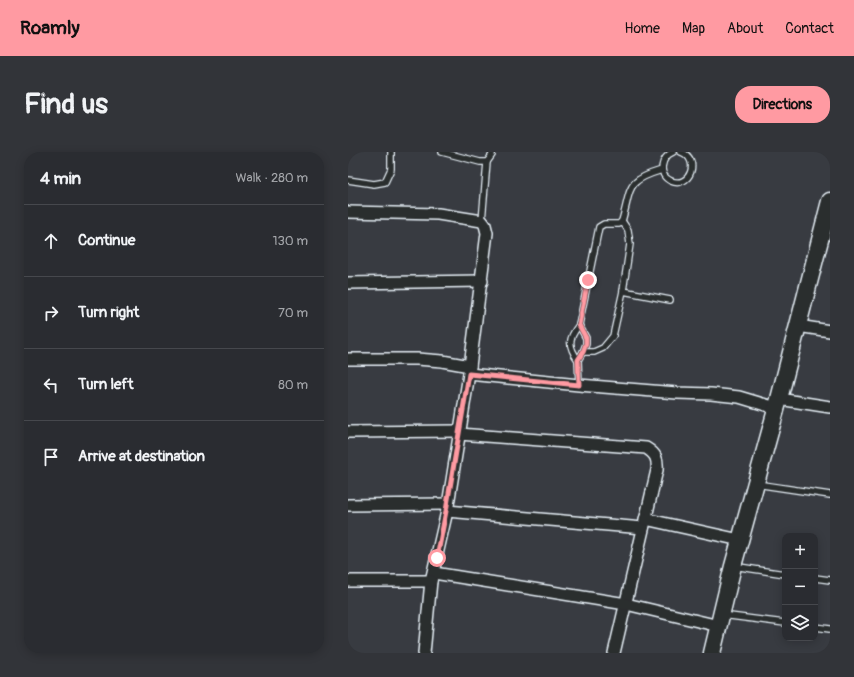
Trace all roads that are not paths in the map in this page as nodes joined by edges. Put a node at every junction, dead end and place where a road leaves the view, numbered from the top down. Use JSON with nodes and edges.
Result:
{"nodes":[{"id":1,"x":391,"y":152,"type":"edge"},
{"id":2,"x":442,"y":152,"type":"edge"},
{"id":3,"x":492,"y":152,"type":"edge"},
{"id":4,"x":673,"y":152,"type":"edge"},
{"id":5,"x":681,"y":152,"type":"edge"},
{"id":6,"x":487,"y":162,"type":"junction"},
{"id":7,"x":662,"y":170,"type":"junction"},
{"id":8,"x":348,"y":180,"type":"edge"},
{"id":9,"x":829,"y":211,"type":"edge"},
{"id":10,"x":348,"y":212,"type":"edge"},
{"id":11,"x":482,"y":221,"type":"junction"},
{"id":12,"x":622,"y":221,"type":"junction"},
{"id":13,"x":482,"y":281,"type":"junction"},
{"id":14,"x":348,"y":283,"type":"edge"},
{"id":15,"x":623,"y":291,"type":"junction"},
{"id":16,"x":670,"y":300,"type":"dead end"},
{"id":17,"x":579,"y":325,"type":"junction"},
{"id":18,"x":798,"y":326,"type":"junction"},
{"id":19,"x":830,"y":331,"type":"edge"},
{"id":20,"x":583,"y":352,"type":"junction"},
{"id":21,"x":348,"y":359,"type":"edge"},
{"id":22,"x":578,"y":360,"type":"junction"},
{"id":23,"x":470,"y":370,"type":"junction"},
{"id":24,"x":579,"y":385,"type":"junction"},
{"id":25,"x":778,"y":404,"type":"junction"},
{"id":26,"x":830,"y":407,"type":"edge"},
{"id":27,"x":348,"y":432,"type":"edge"},
{"id":28,"x":459,"y":432,"type":"junction"},
{"id":29,"x":756,"y":484,"type":"junction"},
{"id":30,"x":830,"y":496,"type":"edge"},
{"id":31,"x":348,"y":505,"type":"edge"},
{"id":32,"x":447,"y":508,"type":"junction"},
{"id":33,"x":644,"y":524,"type":"junction"},
{"id":34,"x":740,"y":540,"type":"junction"},
{"id":35,"x":733,"y":566,"type":"junction"},
{"id":36,"x":782,"y":574,"type":"edge"},
{"id":37,"x":432,"y":577,"type":"junction"},
{"id":38,"x":818,"y":578,"type":"edge"},
{"id":39,"x":348,"y":580,"type":"edge"},
{"id":40,"x":830,"y":580,"type":"edge"},
{"id":41,"x":626,"y":604,"type":"junction"},
{"id":42,"x":720,"y":621,"type":"junction"},
{"id":43,"x":782,"y":623,"type":"edge"},
{"id":44,"x":818,"y":627,"type":"edge"},
{"id":45,"x":830,"y":629,"type":"edge"},
{"id":46,"x":424,"y":653,"type":"edge"},
{"id":47,"x":614,"y":653,"type":"edge"},
{"id":48,"x":712,"y":653,"type":"edge"}],
"edges":[{"from":1,"to":8,"type":"lane"},
{"from":2,"to":6,"type":"lane"},
{"from":3,"to":6,"type":"lane"},
{"from":4,"to":7,"type":"lane"},
{"from":5,"to":7,"type":"lane"},
{"from":6,"to":11,"type":"lane"},
{"from":7,"to":12,"type":"lane"},
{"from":9,"to":18,"type":"street"},
{"from":10,"to":11,"type":"street"},
{"from":11,"to":13,"type":"street"},
{"from":12,"to":15,"type":"lane"},
{"from":12,"to":17,"type":"lane"},
{"from":13,"to":14,"type":"street"},
{"from":13,"to":23,"type":"street"},
{"from":15,"to":16,"type":"lane"},
{"from":15,"to":20,"type":"lane"},
{"from":17,"to":20,"type":"lane"},
{"from":17,"to":22,"type":"lane"},
{"from":18,"to":19,"type":"street"},
{"from":18,"to":25,"type":"street"},
{"from":20,"to":22,"type":"lane"},
{"from":21,"to":23,"type":"street"},
{"from":22,"to":24,"type":"lane"},
{"from":23,"to":24,"type":"street"},
{"from":23,"to":28,"type":"street"},
{"from":24,"to":25,"type":"street"},
{"from":25,"to":26,"type":"street"},
{"from":25,"to":29,"type":"street"},
{"from":27,"to":28,"type":"street"},
{"from":28,"to":32,"type":"street"},
{"from":28,"to":33,"type":"street"},
{"from":29,"to":30,"type":"lane"},
{"from":29,"to":34,"type":"street"},
{"from":31,"to":32,"type":"street"},
{"from":32,"to":33,"type":"street"},
{"from":32,"to":37,"type":"street"},
{"from":33,"to":34,"type":"street"},
{"from":33,"to":41,"type":"street"},
{"from":34,"to":35,"type":"street"},
{"from":35,"to":36,"type":"lane"},
{"from":35,"to":42,"type":"street"},
{"from":37,"to":39,"type":"street"},
{"from":37,"to":41,"type":"street"},
{"from":37,"to":46,"type":"street"},
{"from":38,"to":40,"type":"lane"},
{"from":41,"to":42,"type":"street"},
{"from":41,"to":47,"type":"street"},
{"from":42,"to":43,"type":"lane"},
{"from":42,"to":48,"type":"street"},
{"from":44,"to":45,"type":"lane"}]}
